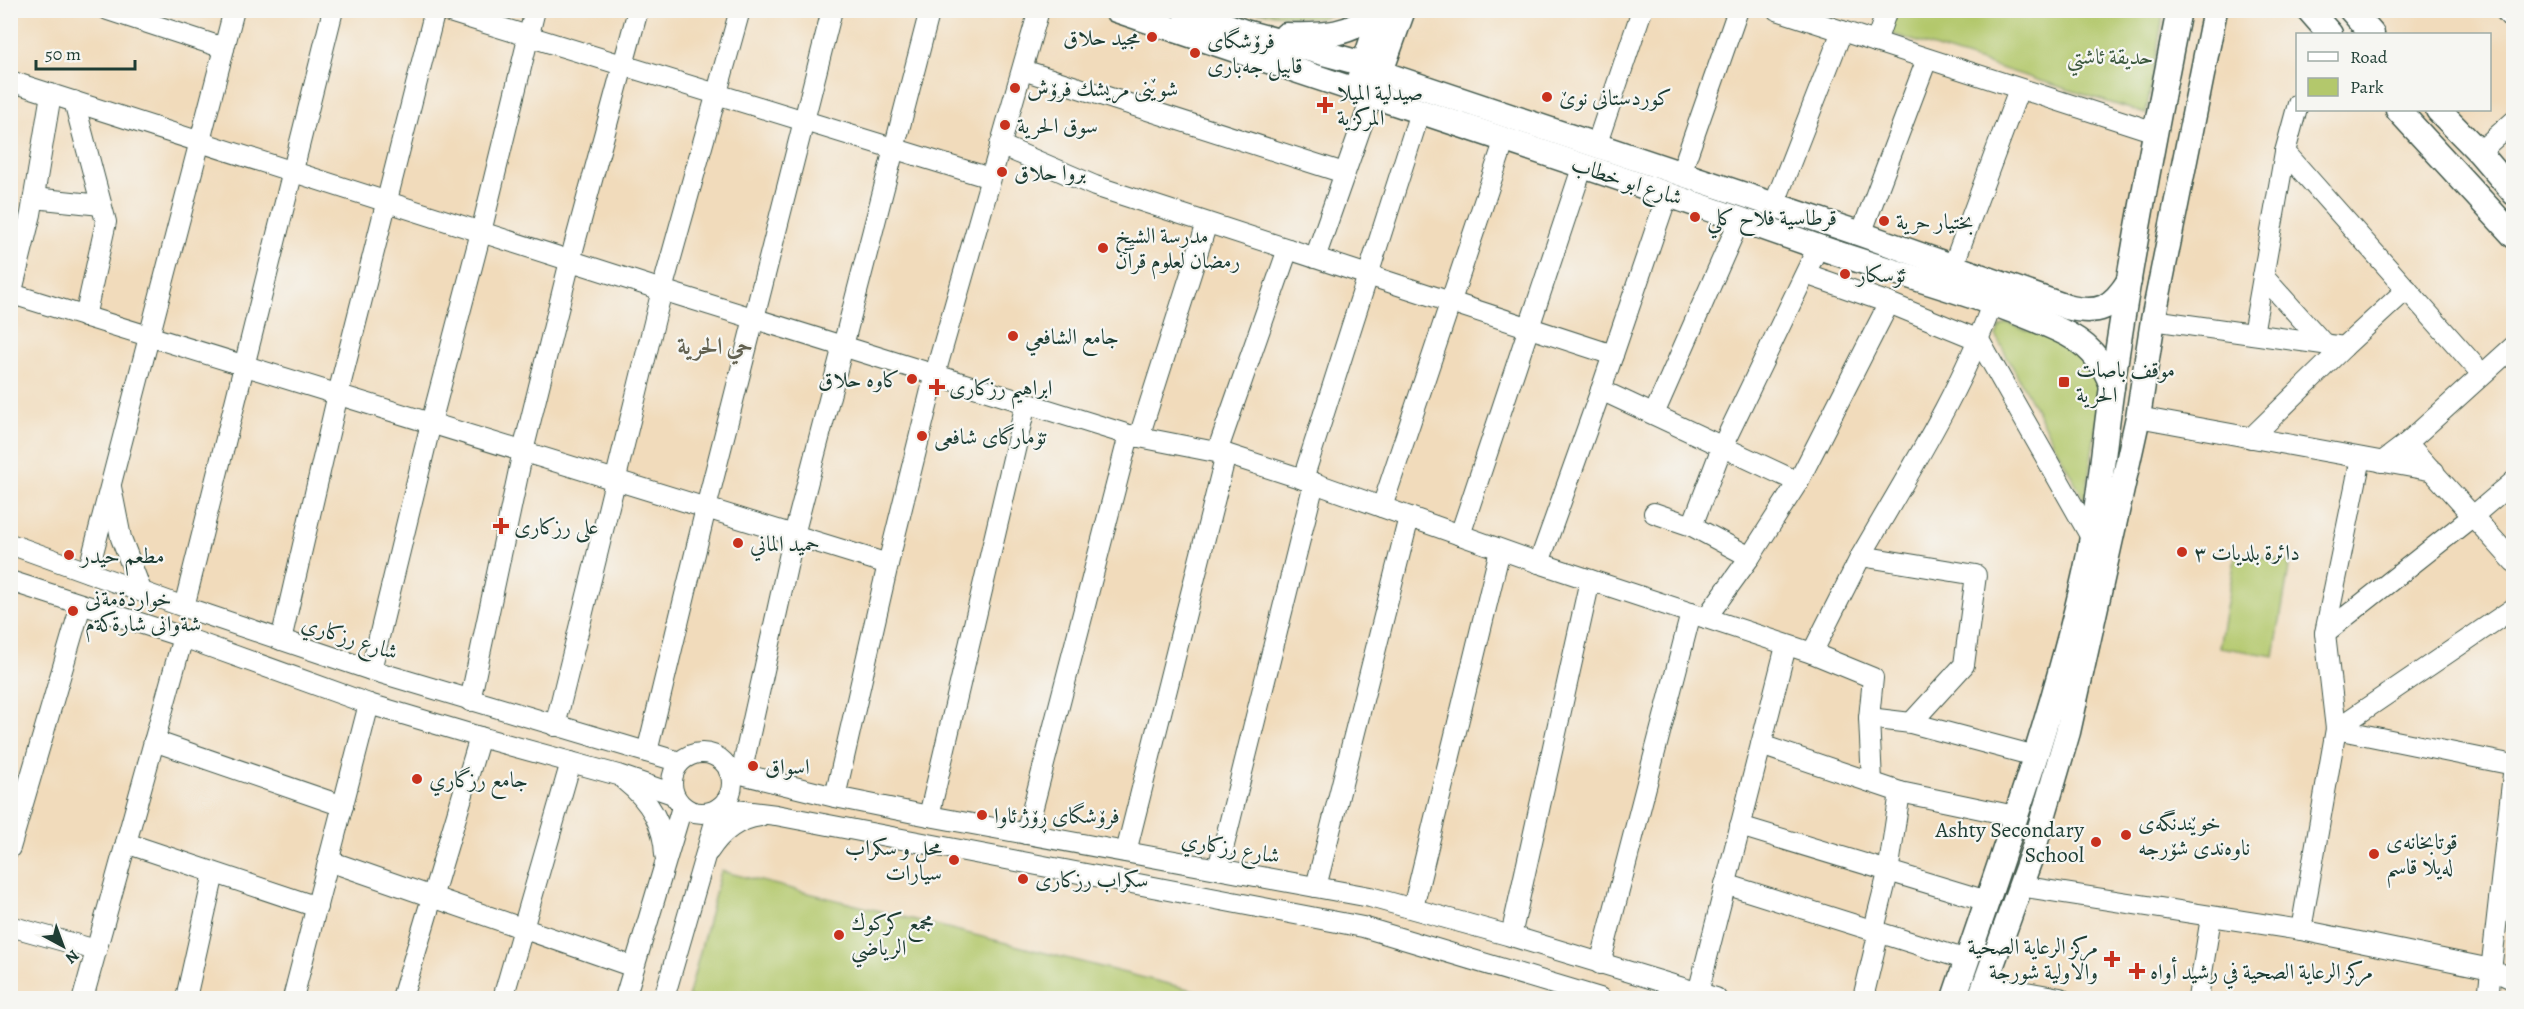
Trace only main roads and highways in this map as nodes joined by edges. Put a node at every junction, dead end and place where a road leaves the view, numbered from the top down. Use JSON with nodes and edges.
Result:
{"nodes":[{"id":1,"x":1116,"y":10,"type":"edge"},
{"id":2,"x":1184,"y":10,"type":"edge"},
{"id":3,"x":1380,"y":10,"type":"edge"},
{"id":4,"x":1403,"y":10,"type":"edge"},
{"id":5,"x":2179,"y":10,"type":"edge"},
{"id":6,"x":2215,"y":10,"type":"edge"},
{"id":7,"x":2351,"y":10,"type":"edge"},
{"id":8,"x":1245,"y":32,"type":"junction"},
{"id":9,"x":2371,"y":33,"type":"edge"},
{"id":10,"x":1372,"y":69,"type":"junction"},
{"id":11,"x":1364,"y":94,"type":"junction"},
{"id":12,"x":2399,"y":111,"type":"edge"},
{"id":13,"x":2443,"y":114,"type":"edge"},
{"id":14,"x":2426,"y":141,"type":"junction"},
{"id":15,"x":1589,"y":156,"type":"junction"},
{"id":16,"x":2514,"y":193,"type":"edge"},
{"id":17,"x":2514,"y":236,"type":"edge"},
{"id":18,"x":2129,"y":281,"type":"junction"},
{"id":19,"x":2063,"y":319,"type":"junction"},
{"id":20,"x":2112,"y":387,"type":"junction"},
{"id":21,"x":1982,"y":992,"type":"edge"},
{"id":22,"x":1954,"y":999,"type":"edge"}],
"edges":[{"from":1,"to":11,"type":"main road","name":"شارع ابو خطاب"},
{"from":2,"to":8,"type":"main road","name":"شارع ابو خطاب"},
{"from":3,"to":8,"type":"main road"},
{"from":3,"to":10,"type":"main road"},
{"from":4,"to":10,"type":"main road"},
{"from":5,"to":18,"type":"main road"},
{"from":6,"to":21,"type":"main road"},
{"from":7,"to":9,"type":"main road"},
{"from":8,"to":10,"type":"main road","name":"شارع ابو خطاب"},
{"from":10,"to":11,"type":"main road"},
{"from":10,"to":15,"type":"main road","name":"شارع ابو خطاب"},
{"from":11,"to":15,"type":"main road","name":"شارع ابو خطاب"},
{"from":12,"to":14,"type":"main road"},
{"from":13,"to":14,"type":"main road"},
{"from":13,"to":16,"type":"main road"},
{"from":14,"to":17,"type":"main road"},
{"from":15,"to":19,"type":"main road","name":"شارع ابو خطاب"},
{"from":15,"to":19,"type":"main road","name":"شارع ابو خطاب"},
{"from":18,"to":19,"type":"main road","name":"شارع ابو خطاب"},
{"from":18,"to":20,"type":"main road"},
{"from":19,"to":20,"type":"main road","name":"شارع ابو خطاب"},
{"from":20,"to":22,"type":"main road"}]}
